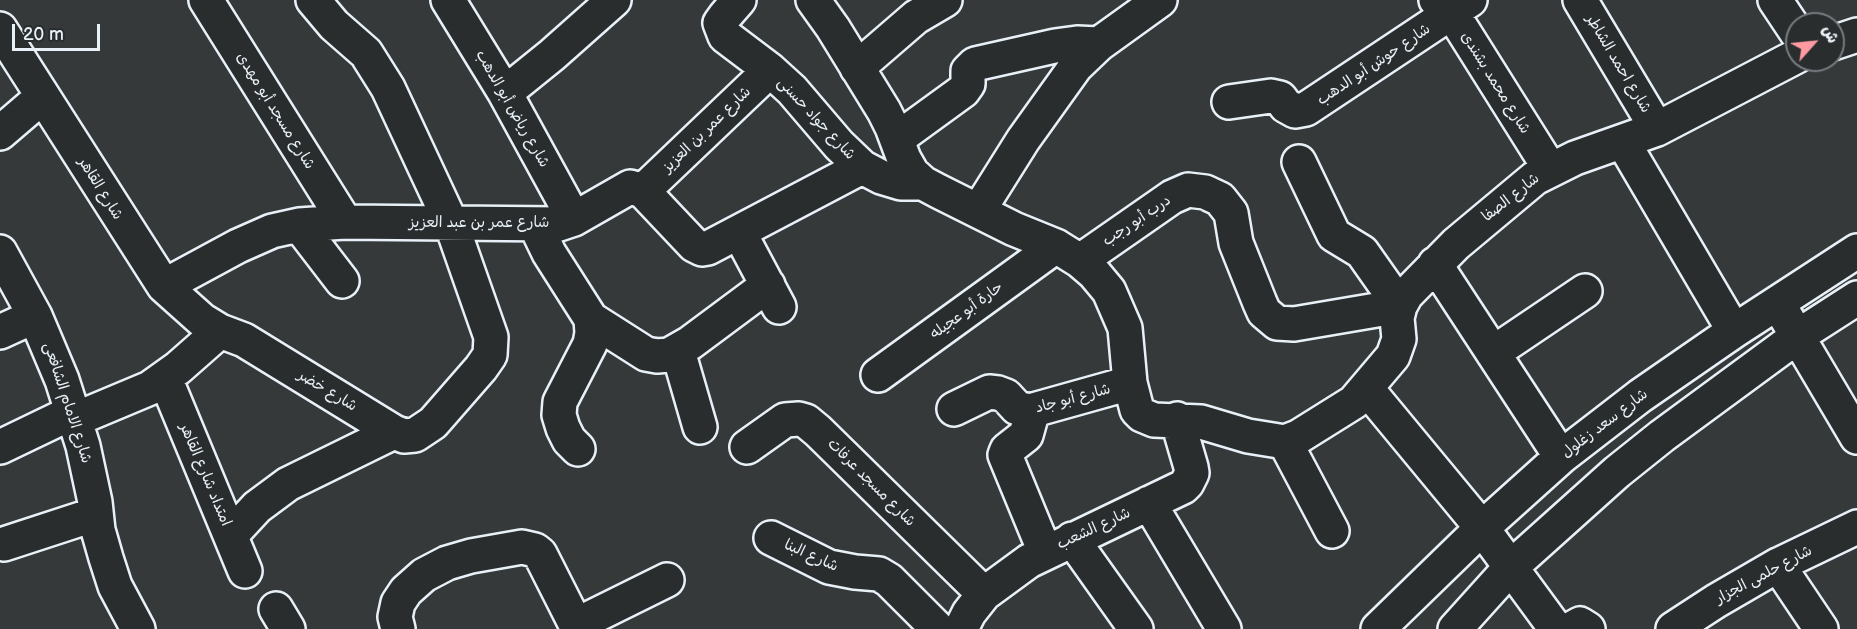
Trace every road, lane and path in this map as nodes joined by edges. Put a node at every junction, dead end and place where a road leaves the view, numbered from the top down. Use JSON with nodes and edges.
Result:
{"nodes":[{"id":1,"x":206,"y":0,"type":"edge"},
{"id":2,"x":313,"y":0,"type":"edge"},
{"id":3,"x":448,"y":0,"type":"edge"},
{"id":4,"x":614,"y":0,"type":"edge"},
{"id":5,"x":739,"y":0,"type":"edge"},
{"id":6,"x":813,"y":0,"type":"edge"},
{"id":7,"x":945,"y":0,"type":"edge"},
{"id":8,"x":1160,"y":0,"type":"edge"},
{"id":9,"x":1580,"y":0,"type":"edge"},
{"id":10,"x":1775,"y":0,"type":"edge"},
{"id":11,"x":1453,"y":4,"type":"edge"},
{"id":12,"x":1785,"y":15,"type":"edge"},
{"id":13,"x":0,"y":28,"type":"edge"},
{"id":14,"x":1099,"y":44,"type":"junction"},
{"id":15,"x":1785,"y":62,"type":"edge"},
{"id":16,"x":857,"y":68,"type":"junction"},
{"id":17,"x":770,"y":70,"type":"junction"},
{"id":18,"x":505,"y":93,"type":"junction"},
{"id":19,"x":42,"y":96,"type":"junction"},
{"id":20,"x":1229,"y":102,"type":"dead end"},
{"id":21,"x":1657,"y":129,"type":"junction"},
{"id":22,"x":0,"y":133,"type":"edge"},
{"id":23,"x":897,"y":139,"type":"junction"},
{"id":24,"x":1623,"y":142,"type":"junction"},
{"id":25,"x":1299,"y":162,"type":"dead end"},
{"id":26,"x":862,"y":167,"type":"junction"},
{"id":27,"x":1550,"y":169,"type":"junction"},
{"id":28,"x":922,"y":183,"type":"junction"},
{"id":29,"x":643,"y":191,"type":"junction"},
{"id":30,"x":979,"y":210,"type":"junction"},
{"id":31,"x":574,"y":219,"type":"junction"},
{"id":32,"x":345,"y":222,"type":"junction"},
{"id":33,"x":451,"y":223,"type":"junction"},
{"id":34,"x":535,"y":224,"type":"junction"},
{"id":35,"x":299,"y":225,"type":"junction"},
{"id":36,"x":739,"y":232,"type":"junction"},
{"id":37,"x":0,"y":252,"type":"edge"},
{"id":38,"x":1857,"y":252,"type":"edge"},
{"id":39,"x":1068,"y":254,"type":"junction"},
{"id":40,"x":1435,"y":264,"type":"junction"},
{"id":41,"x":342,"y":281,"type":"dead end"},
{"id":42,"x":164,"y":286,"type":"junction"},
{"id":43,"x":1585,"y":291,"type":"dead end"},
{"id":44,"x":1857,"y":298,"type":"edge"},
{"id":45,"x":1777,"y":302,"type":"junction"},
{"id":46,"x":1400,"y":306,"type":"junction"},
{"id":47,"x":35,"y":316,"type":"junction"},
{"id":48,"x":591,"y":319,"type":"junction"},
{"id":49,"x":220,"y":331,"type":"junction"},
{"id":50,"x":1734,"y":331,"type":"junction"},
{"id":51,"x":0,"y":332,"type":"edge"},
{"id":52,"x":1797,"y":336,"type":"junction"},
{"id":53,"x":678,"y":351,"type":"junction"},
{"id":54,"x":1493,"y":353,"type":"junction"},
{"id":55,"x":878,"y":375,"type":"dead end"},
{"id":56,"x":165,"y":378,"type":"junction"},
{"id":57,"x":1130,"y":383,"type":"junction"},
{"id":58,"x":1367,"y":389,"type":"junction"},
{"id":59,"x":954,"y":409,"type":"dead end"},
{"id":60,"x":1037,"y":409,"type":"junction"},
{"id":61,"x":74,"y":416,"type":"junction"},
{"id":62,"x":1177,"y":419,"type":"junction"},
{"id":63,"x":700,"y":427,"type":"dead end"},
{"id":64,"x":394,"y":432,"type":"junction"},
{"id":65,"x":1857,"y":437,"type":"edge"},
{"id":66,"x":1285,"y":442,"type":"junction"},
{"id":67,"x":0,"y":447,"type":"edge"},
{"id":68,"x":747,"y":447,"type":"dead end"},
{"id":69,"x":578,"y":449,"type":"dead end"},
{"id":70,"x":1561,"y":457,"type":"junction"},
{"id":71,"x":1149,"y":503,"type":"junction"},
{"id":72,"x":96,"y":514,"type":"junction"},
{"id":73,"x":1857,"y":527,"type":"edge"},
{"id":74,"x":1482,"y":528,"type":"junction"},
{"id":75,"x":1332,"y":531,"type":"dead end"},
{"id":76,"x":231,"y":536,"type":"junction"},
{"id":77,"x":771,"y":538,"type":"dead end"},
{"id":78,"x":4,"y":544,"type":"dead end"},
{"id":79,"x":1058,"y":546,"type":"junction"},
{"id":80,"x":1778,"y":565,"type":"junction"},
{"id":81,"x":1510,"y":568,"type":"junction"},
{"id":82,"x":245,"y":571,"type":"dead end"},
{"id":83,"x":667,"y":580,"type":"dead end"},
{"id":84,"x":984,"y":594,"type":"junction"},
{"id":85,"x":577,"y":627,"type":"edge"},
{"id":86,"x":138,"y":629,"type":"edge"},
{"id":87,"x":398,"y":629,"type":"edge"},
{"id":88,"x":938,"y":629,"type":"edge"},
{"id":89,"x":961,"y":629,"type":"edge"},
{"id":90,"x":1136,"y":629,"type":"edge"},
{"id":91,"x":1224,"y":629,"type":"edge"},
{"id":92,"x":1378,"y":629,"type":"edge"},
{"id":93,"x":1455,"y":629,"type":"edge"},
{"id":94,"x":1556,"y":629,"type":"edge"},
{"id":95,"x":1571,"y":629,"type":"edge"},
{"id":96,"x":1588,"y":629,"type":"edge"},
{"id":97,"x":1673,"y":629,"type":"edge"},
{"id":98,"x":1821,"y":629,"type":"edge"}],
"edges":[{"from":1,"to":32,"type":"street","name":"شارع مسجد أبو مهدى"},
{"from":2,"to":33,"type":"street"},
{"from":3,"to":18,"type":"street","name":"شارع رياض أبو الدهب"},
{"from":4,"to":18,"type":"street"},
{"from":5,"to":17,"type":"street","name":"شارع جواد حسنى"},
{"from":6,"to":16,"type":"street","name":"شارع جواد حسنى"},
{"from":7,"to":16,"type":"street"},
{"from":8,"to":14,"type":"street"},
{"from":9,"to":21,"type":"street","name":"شارع احمد الشاطر"},
{"from":10,"to":12,"type":"street"},
{"from":11,"to":20,"type":"street","name":"شارع حوش أبو الدهب"},
{"from":11,"to":27,"type":"street","name":"شارع محمد بشندى"},
{"from":13,"to":19,"type":"street","name":"شارع القاهر"},
{"from":14,"to":23,"type":"street"},
{"from":14,"to":30,"type":"street"},
{"from":15,"to":21,"type":"street","name":"شارع الصفا"},
{"from":16,"to":23,"type":"street","name":"شارع جواد حسنى"},
{"from":17,"to":26,"type":"street","name":"شارع جواد حسنى"},
{"from":17,"to":29,"type":"street","name":"شارع عمر بن العزيز"},
{"from":18,"to":31,"type":"street","name":"شارع رياض أبو الدهب"},
{"from":19,"to":22,"type":"street"},
{"from":19,"to":42,"type":"street","name":"شارع القاهر"},
{"from":21,"to":24,"type":"street","name":"شارع الصفا"},
{"from":23,"to":28,"type":"street","name":"شارع جواد حسنى"},
{"from":24,"to":27,"type":"street","name":"شارع الصفا"},
{"from":24,"to":50,"type":"street"},
{"from":25,"to":46,"type":"street"},
{"from":26,"to":28,"type":"street","name":"شارع جواد حسنى"},
{"from":26,"to":36,"type":"street"},
{"from":27,"to":40,"type":"street","name":"شارع الصفا"},
{"from":28,"to":30,"type":"street","name":"شارع جواد حسنى"},
{"from":29,"to":31,"type":"street","name":"شارع عمر بن عبد العزيز"},
{"from":29,"to":36,"type":"street"},
{"from":30,"to":39,"type":"street","name":"شارع جواد حسنى"},
{"from":31,"to":34,"type":"street","name":"شارع عمر بن عبد العزيز"},
{"from":32,"to":33,"type":"street","name":"شارع عمر بن عبد العزيز"},
{"from":32,"to":35,"type":"street","name":"شارع عمر بن عبد العزيز"},
{"from":33,"to":34,"type":"street","name":"شارع عمر بن عبد العزيز"},
{"from":33,"to":64,"type":"street"},
{"from":34,"to":48,"type":"street"},
{"from":35,"to":41,"type":"street"},
{"from":35,"to":42,"type":"street","name":"شارع عمر بن عبد العزيز"},
{"from":36,"to":53,"type":"street"},
{"from":37,"to":47,"type":"street","name":"شارع الامام الشافعى"},
{"from":38,"to":45,"type":"street","name":"شارع سعد زغلول"},
{"from":39,"to":46,"type":"street","name":"درب أبو رجب"},
{"from":39,"to":55,"type":"street","name":"حارة أبو عجيله"},
{"from":39,"to":57,"type":"street","name":"شارع جواد حسنى"},
{"from":40,"to":46,"type":"street","name":"شارع الصفا"},
{"from":40,"to":54,"type":"street"},
{"from":42,"to":49,"type":"street","name":"شارع القاهر"},
{"from":43,"to":54,"type":"street"},
{"from":44,"to":52,"type":"street"},
{"from":45,"to":50,"type":"street","name":"شارع سعد زغلول"},
{"from":45,"to":52,"type":"street"},
{"from":46,"to":58,"type":"street"},
{"from":47,"to":51,"type":"street"},
{"from":47,"to":61,"type":"street","name":"شارع الامام الشافعى"},
{"from":48,"to":53,"type":"street"},
{"from":48,"to":69,"type":"street"},
{"from":49,"to":56,"type":"street"},
{"from":49,"to":64,"type":"street","name":"شارع خضر"},
{"from":50,"to":70,"type":"street","name":"شارع سعد زغلول"},
{"from":52,"to":65,"type":"street"},
{"from":52,"to":81,"type":"street"},
{"from":53,"to":63,"type":"street"},
{"from":54,"to":70,"type":"street"},
{"from":56,"to":61,"type":"street"},
{"from":56,"to":76,"type":"street","name":"امتداد شارع القاهر"},
{"from":57,"to":60,"type":"street","name":"شارع أبو جاد"},
{"from":57,"to":62,"type":"street","name":"شارع جواد حسنى"},
{"from":58,"to":66,"type":"street"},
{"from":58,"to":74,"type":"street"},
{"from":59,"to":60,"type":"street","name":"شارع أبو جاد"},
{"from":60,"to":79,"type":"street"},
{"from":61,"to":67,"type":"street"},
{"from":61,"to":72,"type":"street","name":"شارع الامام الشافعى"},
{"from":62,"to":66,"type":"street","name":"شارع جواد حسنى"},
{"from":62,"to":71,"type":"street","name":"شارع الشعب"},
{"from":64,"to":76,"type":"street"},
{"from":66,"to":75,"type":"street"},
{"from":68,"to":84,"type":"street","name":"شارع مسجد عرفات"},
{"from":70,"to":74,"type":"street","name":"شارع سعد زغلول"},
{"from":71,"to":79,"type":"street","name":"شارع الشعب"},
{"from":71,"to":91,"type":"street"},
{"from":72,"to":78,"type":"street"},
{"from":72,"to":86,"type":"street","name":"شارع الامام الشافعى"},
{"from":73,"to":80,"type":"street","name":"شارع حلمى الجزار"},
{"from":74,"to":81,"type":"street"},
{"from":74,"to":92,"type":"street","name":"شارع سعد زغلول"},
{"from":76,"to":82,"type":"street","name":"امتداد شارع القاهر"},
{"from":77,"to":88,"type":"street","name":"شارع البنا"},
{"from":79,"to":84,"type":"street","name":"شارع الشعب"},
{"from":79,"to":90,"type":"street"},
{"from":80,"to":97,"type":"street","name":"شارع حلمى الجزار"},
{"from":80,"to":98,"type":"street"},
{"from":81,"to":93,"type":"street"},
{"from":81,"to":94,"type":"street"},
{"from":83,"to":85,"type":"street"},
{"from":84,"to":89,"type":"street","name":"شارع الشعب"},
{"from":85,"to":87,"type":"street"},
{"from":95,"to":96,"type":"street"}]}
